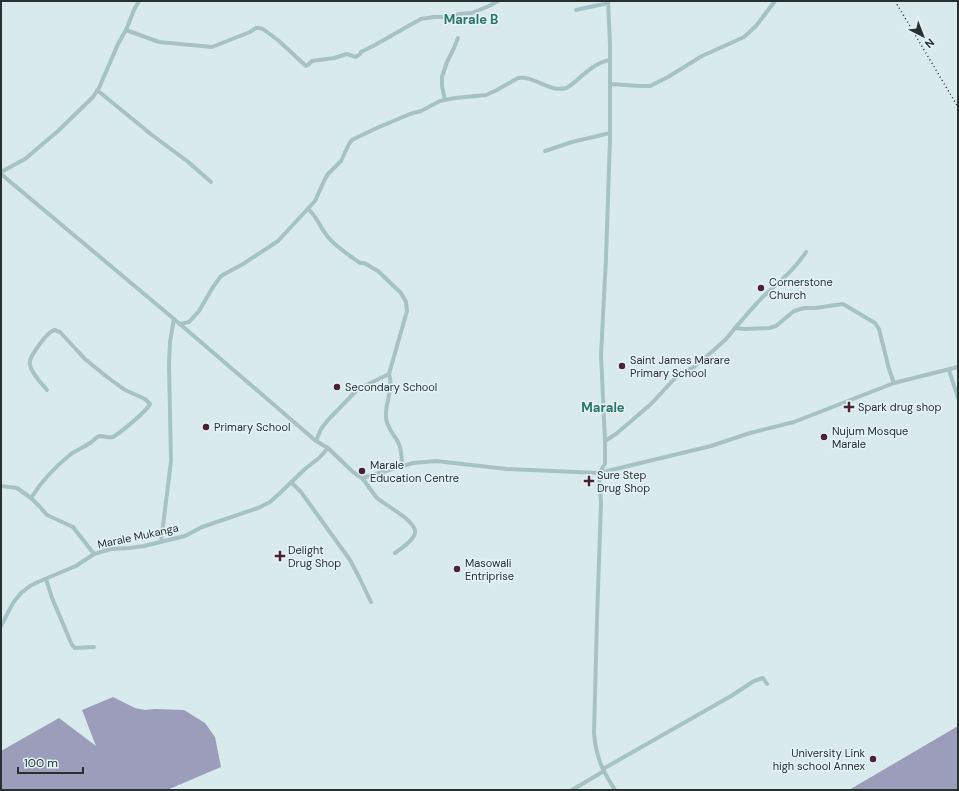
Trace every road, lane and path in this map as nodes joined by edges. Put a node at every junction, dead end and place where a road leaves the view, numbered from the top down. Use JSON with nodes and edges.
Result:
{"nodes":[{"id":1,"x":139,"y":1,"type":"edge"},
{"id":2,"x":498,"y":1,"type":"edge"},
{"id":3,"x":775,"y":1,"type":"edge"},
{"id":4,"x":608,"y":2,"type":"edge"},
{"id":5,"x":576,"y":10,"type":"dead end"},
{"id":6,"x":126,"y":30,"type":"junction"},
{"id":7,"x":458,"y":38,"type":"dead end"},
{"id":8,"x":610,"y":60,"type":"junction"},
{"id":9,"x":610,"y":84,"type":"junction"},
{"id":10,"x":97,"y":90,"type":"junction"},
{"id":11,"x":446,"y":100,"type":"junction"},
{"id":12,"x":610,"y":133,"type":"junction"},
{"id":13,"x":546,"y":152,"type":"dead end"},
{"id":14,"x":1,"y":173,"type":"edge"},
{"id":15,"x":211,"y":182,"type":"dead end"},
{"id":16,"x":308,"y":209,"type":"junction"},
{"id":17,"x":806,"y":252,"type":"dead end"},
{"id":18,"x":174,"y":319,"type":"junction"},
{"id":19,"x":180,"y":324,"type":"junction"},
{"id":20,"x":734,"y":328,"type":"junction"},
{"id":21,"x":958,"y":367,"type":"edge"},
{"id":22,"x":949,"y":370,"type":"junction"},
{"id":23,"x":389,"y":374,"type":"junction"},
{"id":24,"x":894,"y":383,"type":"junction"},
{"id":25,"x":47,"y":390,"type":"dead end"},
{"id":26,"x":958,"y":398,"type":"edge"},
{"id":27,"x":316,"y":440,"type":"junction"},
{"id":28,"x":605,"y":441,"type":"junction"},
{"id":29,"x":328,"y":448,"type":"junction"},
{"id":30,"x":402,"y":467,"type":"junction"},
{"id":31,"x":599,"y":473,"type":"junction"},
{"id":32,"x":362,"y":478,"type":"junction"},
{"id":33,"x":291,"y":482,"type":"junction"},
{"id":34,"x":1,"y":486,"type":"edge"},
{"id":35,"x":31,"y":498,"type":"junction"},
{"id":36,"x":161,"y":542,"type":"junction"},
{"id":37,"x":396,"y":553,"type":"dead end"},
{"id":38,"x":94,"y":554,"type":"junction"},
{"id":39,"x":46,"y":578,"type":"junction"},
{"id":40,"x":371,"y":602,"type":"dead end"},
{"id":41,"x":1,"y":626,"type":"edge"},
{"id":42,"x":94,"y":647,"type":"dead end"},
{"id":43,"x":767,"y":684,"type":"dead end"},
{"id":44,"x":603,"y":770,"type":"junction"},
{"id":45,"x":572,"y":790,"type":"edge"},
{"id":46,"x":615,"y":790,"type":"edge"}],
"edges":[{"from":1,"to":6,"type":"street"},
{"from":2,"to":6,"type":"street"},
{"from":3,"to":9,"type":"street"},
{"from":4,"to":5,"type":"street"},
{"from":4,"to":8,"type":"street"},
{"from":6,"to":10,"type":"street"},
{"from":7,"to":11,"type":"street"},
{"from":8,"to":9,"type":"street"},
{"from":8,"to":11,"type":"street"},
{"from":9,"to":12,"type":"street"},
{"from":10,"to":14,"type":"street"},
{"from":10,"to":15,"type":"street"},
{"from":11,"to":16,"type":"street"},
{"from":12,"to":13,"type":"street"},
{"from":12,"to":28,"type":"street"},
{"from":14,"to":18,"type":"street"},
{"from":16,"to":19,"type":"street"},
{"from":16,"to":23,"type":"street"},
{"from":17,"to":20,"type":"street"},
{"from":18,"to":19,"type":"street"},
{"from":18,"to":36,"type":"street"},
{"from":19,"to":27,"type":"street"},
{"from":20,"to":24,"type":"street"},
{"from":20,"to":28,"type":"street"},
{"from":21,"to":22,"type":"street"},
{"from":22,"to":24,"type":"street"},
{"from":22,"to":26,"type":"street"},
{"from":23,"to":27,"type":"street"},
{"from":23,"to":30,"type":"street"},
{"from":24,"to":31,"type":"street"},
{"from":25,"to":35,"type":"street"},
{"from":27,"to":29,"type":"street"},
{"from":28,"to":31,"type":"street"},
{"from":29,"to":32,"type":"street"},
{"from":29,"to":33,"type":"street","name":"Marale Mukanga"},
{"from":30,"to":31,"type":"street"},
{"from":30,"to":32,"type":"street"},
{"from":31,"to":44,"type":"street"},
{"from":32,"to":37,"type":"street"},
{"from":33,"to":36,"type":"street","name":"Marale Mukanga"},
{"from":33,"to":40,"type":"street"},
{"from":34,"to":35,"type":"street"},
{"from":35,"to":38,"type":"street"},
{"from":36,"to":38,"type":"street","name":"Marale Mukanga"},
{"from":38,"to":39,"type":"street","name":"Marale Mukanga"},
{"from":39,"to":41,"type":"street","name":"Marale Mukanga"},
{"from":39,"to":42,"type":"street"},
{"from":43,"to":44,"type":"street"},
{"from":44,"to":45,"type":"street"},
{"from":44,"to":46,"type":"street"}]}
